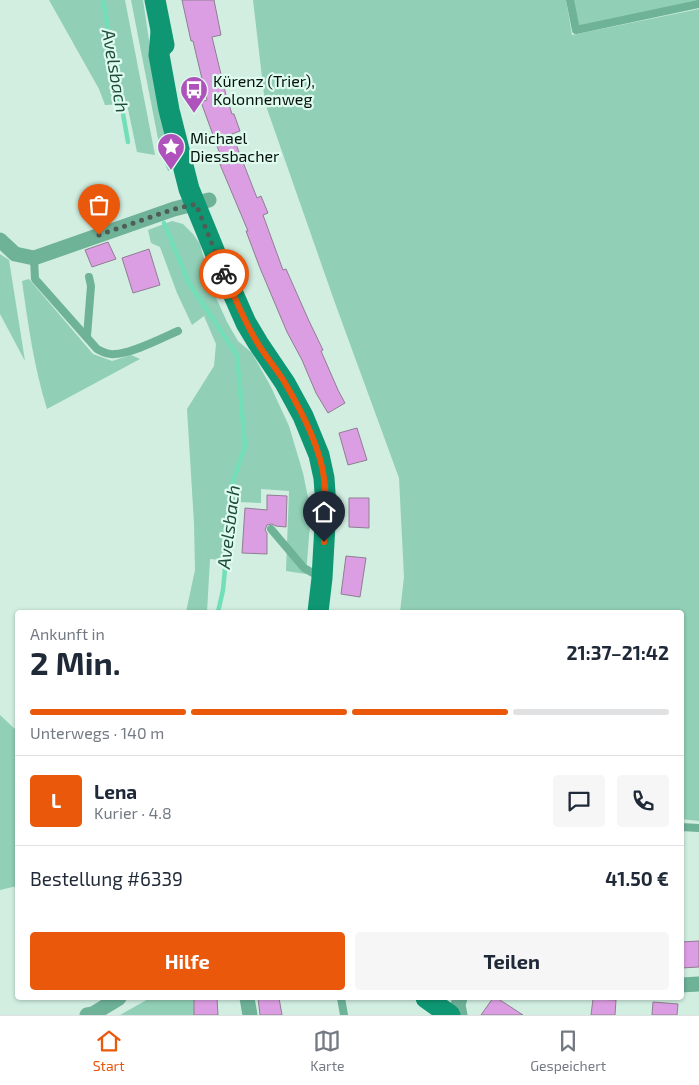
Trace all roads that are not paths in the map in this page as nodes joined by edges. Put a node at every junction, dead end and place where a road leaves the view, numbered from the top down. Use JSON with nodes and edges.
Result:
{"nodes":[{"id":1,"x":155,"y":0,"type":"edge"},
{"id":2,"x":570,"y":0,"type":"edge"},
{"id":3,"x":699,"y":4,"type":"edge"},
{"id":4,"x":202,"y":202,"type":"junction"},
{"id":5,"x":0,"y":240,"type":"edge"},
{"id":6,"x":34,"y":258,"type":"junction"},
{"id":7,"x":89,"y":277,"type":"dead end"},
{"id":8,"x":178,"y":331,"type":"dead end"},
{"id":9,"x":87,"y":336,"type":"junction"},
{"id":10,"x":285,"y":383,"type":"junction"},
{"id":11,"x":271,"y":529,"type":"dead end"},
{"id":12,"x":322,"y":578,"type":"junction"},
{"id":13,"x":318,"y":610,"type":"edge"},
{"id":14,"x":684,"y":827,"type":"edge"},
{"id":15,"x":699,"y":828,"type":"edge"},
{"id":16,"x":684,"y":984,"type":"edge"},
{"id":17,"x":699,"y":984,"type":"edge"},
{"id":18,"x":117,"y":1000,"type":"edge"},
{"id":19,"x":247,"y":1000,"type":"edge"},
{"id":20,"x":342,"y":1000,"type":"edge"},
{"id":21,"x":429,"y":1000,"type":"edge"},
{"id":22,"x":459,"y":1000,"type":"edge"},
{"id":23,"x":91,"y":1015,"type":"edge"},
{"id":24,"x":250,"y":1015,"type":"edge"},
{"id":25,"x":344,"y":1015,"type":"edge"},
{"id":26,"x":450,"y":1015,"type":"edge"},
{"id":27,"x":460,"y":1015,"type":"edge"}],
"edges":[{"from":1,"to":4,"type":"main road"},
{"from":2,"to":3,"type":"lane"},
{"from":4,"to":6,"type":"street"},
{"from":4,"to":10,"type":"main road"},
{"from":4,"to":10,"type":"main road"},
{"from":5,"to":6,"type":"street"},
{"from":6,"to":9,"type":"lane"},
{"from":7,"to":9,"type":"lane"},
{"from":8,"to":9,"type":"lane"},
{"from":10,"to":12,"type":"main road"},
{"from":11,"to":12,"type":"lane"},
{"from":12,"to":13,"type":"main road"},
{"from":14,"to":15,"type":"lane"},
{"from":16,"to":17,"type":"street"},
{"from":18,"to":23,"type":"street"},
{"from":19,"to":24,"type":"street"},
{"from":20,"to":25,"type":"lane"},
{"from":21,"to":26,"type":"main road"},
{"from":22,"to":27,"type":"street"}]}
